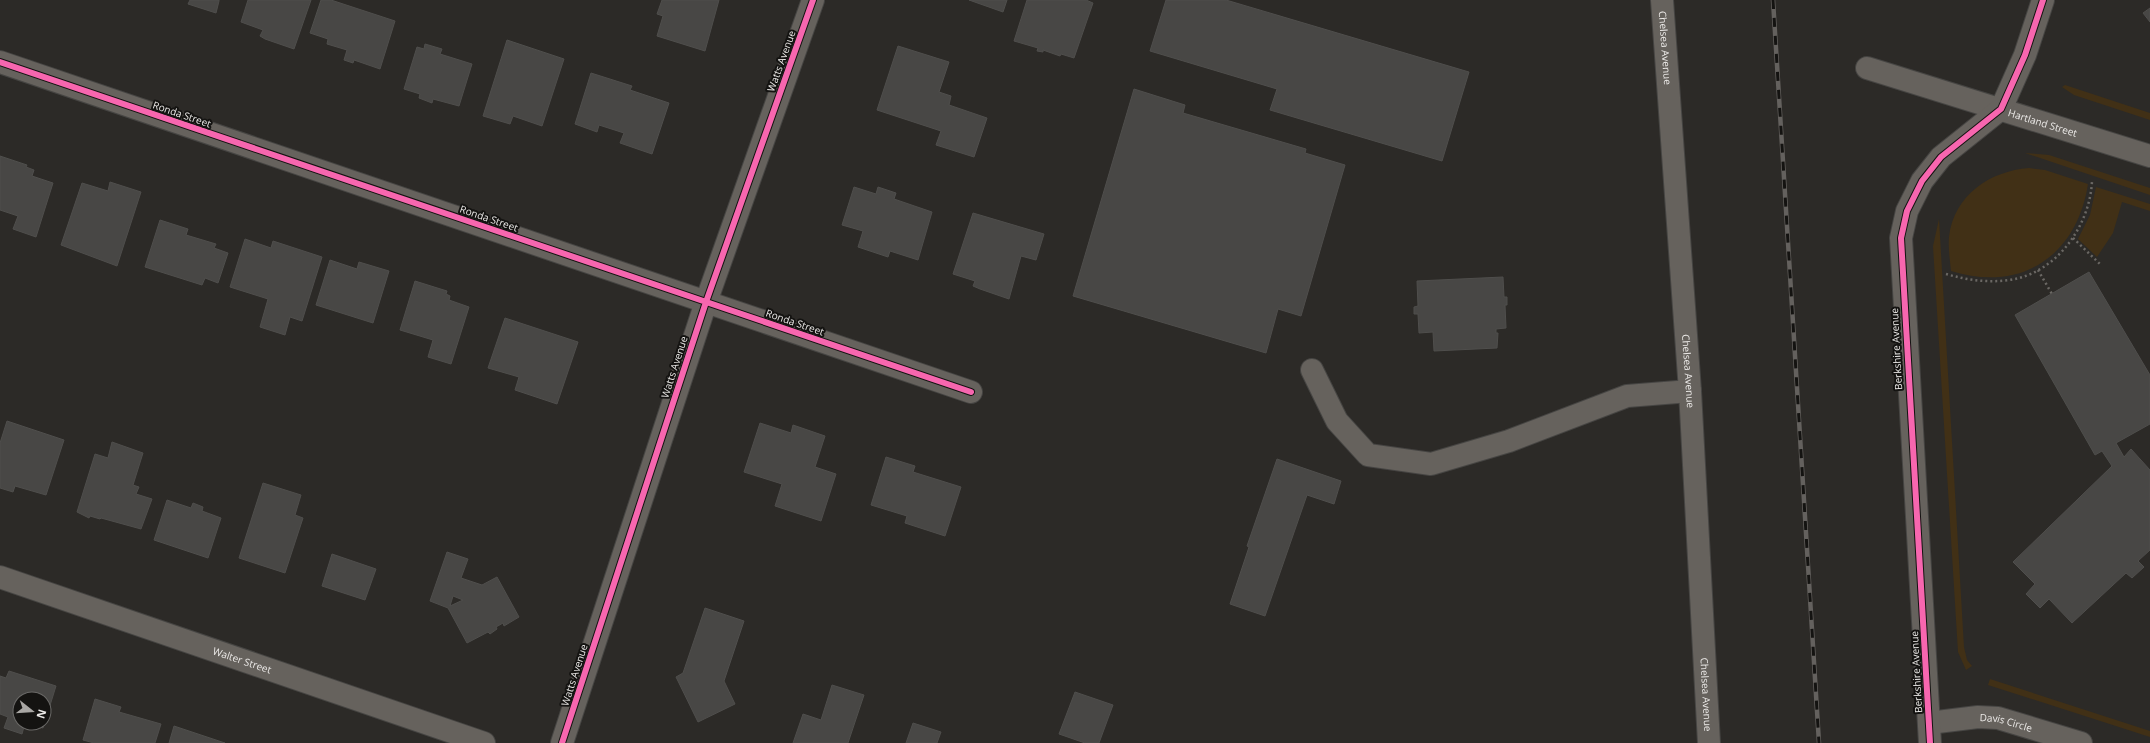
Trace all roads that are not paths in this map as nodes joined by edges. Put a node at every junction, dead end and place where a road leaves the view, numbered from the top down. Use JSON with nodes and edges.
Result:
{"nodes":[{"id":1,"x":813,"y":0,"type":"edge"},
{"id":2,"x":1662,"y":0,"type":"edge"},
{"id":3,"x":2043,"y":0,"type":"edge"},
{"id":4,"x":0,"y":62,"type":"edge"},
{"id":5,"x":1867,"y":68,"type":"dead end"},
{"id":6,"x":2001,"y":109,"type":"junction"},
{"id":7,"x":2150,"y":156,"type":"edge"},
{"id":8,"x":706,"y":302,"type":"junction"},
{"id":9,"x":1312,"y":370,"type":"dead end"},
{"id":10,"x":1690,"y":391,"type":"junction"},
{"id":11,"x":971,"y":392,"type":"dead end"},
{"id":12,"x":0,"y":577,"type":"edge"},
{"id":13,"x":1929,"y":733,"type":"edge"},
{"id":14,"x":484,"y":743,"type":"edge"},
{"id":15,"x":562,"y":743,"type":"edge"},
{"id":16,"x":1709,"y":743,"type":"edge"},
{"id":17,"x":2081,"y":743,"type":"edge"}],
"edges":[{"from":1,"to":8,"type":"street","name":"Watts Avenue"},
{"from":2,"to":10,"type":"street","name":"Chelsea Avenue"},
{"from":3,"to":6,"type":"street","name":"Berkshire Avenue"},
{"from":4,"to":8,"type":"street","name":"Ronda Street"},
{"from":5,"to":6,"type":"street","name":"Hartland Street"},
{"from":6,"to":7,"type":"street","name":"Hartland Street"},
{"from":6,"to":13,"type":"street","name":"Berkshire Avenue"},
{"from":8,"to":11,"type":"street","name":"Ronda Street"},
{"from":8,"to":15,"type":"street","name":"Watts Avenue"},
{"from":9,"to":10,"type":"street"},
{"from":10,"to":16,"type":"street","name":"Chelsea Avenue"},
{"from":12,"to":14,"type":"street","name":"Walter Street"},
{"from":13,"to":17,"type":"street","name":"Davis Circle"}]}
